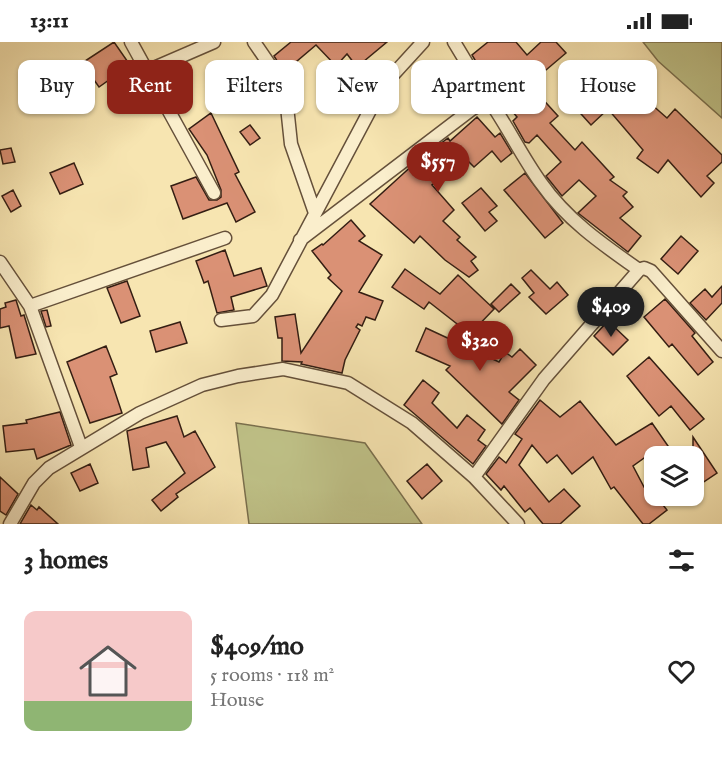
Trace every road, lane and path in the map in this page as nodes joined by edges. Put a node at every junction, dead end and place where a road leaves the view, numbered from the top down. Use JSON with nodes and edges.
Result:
{"nodes":[{"id":1,"x":131,"y":42,"type":"edge"},
{"id":2,"x":214,"y":42,"type":"edge"},
{"id":3,"x":254,"y":42,"type":"edge"},
{"id":4,"x":423,"y":42,"type":"edge"},
{"id":5,"x":454,"y":42,"type":"edge"},
{"id":6,"x":141,"y":60,"type":"edge"},
{"id":7,"x":172,"y":60,"type":"edge"},
{"id":8,"x":465,"y":60,"type":"edge"},
{"id":9,"x":171,"y":114,"type":"edge"},
{"id":10,"x":465,"y":114,"type":"edge"},
{"id":11,"x":498,"y":114,"type":"edge"},
{"id":12,"x":214,"y":193,"type":"dead end"},
{"id":13,"x":315,"y":213,"type":"junction"},
{"id":14,"x":225,"y":238,"type":"dead end"},
{"id":15,"x":300,"y":240,"type":"junction"},
{"id":16,"x":0,"y":262,"type":"edge"},
{"id":17,"x":639,"y":270,"type":"junction"},
{"id":18,"x":30,"y":306,"type":"junction"},
{"id":19,"x":221,"y":320,"type":"dead end"},
{"id":20,"x":722,"y":351,"type":"edge"},
{"id":21,"x":81,"y":447,"type":"junction"},
{"id":22,"x":474,"y":477,"type":"junction"},
{"id":23,"x":10,"y":524,"type":"edge"},
{"id":24,"x":518,"y":524,"type":"edge"}],
"edges":[{"from":1,"to":6,"type":"street"},
{"from":2,"to":7,"type":"street"},
{"from":3,"to":13,"type":"street"},
{"from":4,"to":13,"type":"street"},
{"from":5,"to":8,"type":"street"},
{"from":9,"to":12,"type":"street"},
{"from":10,"to":15,"type":"street"},
{"from":11,"to":17,"type":"street"},
{"from":13,"to":15,"type":"street"},
{"from":14,"to":18,"type":"street"},
{"from":15,"to":19,"type":"street"},
{"from":16,"to":18,"type":"street"},
{"from":17,"to":20,"type":"street"},
{"from":17,"to":22,"type":"street"},
{"from":18,"to":21,"type":"street"},
{"from":21,"to":22,"type":"street"},
{"from":21,"to":23,"type":"street"},
{"from":22,"to":24,"type":"street"}]}
